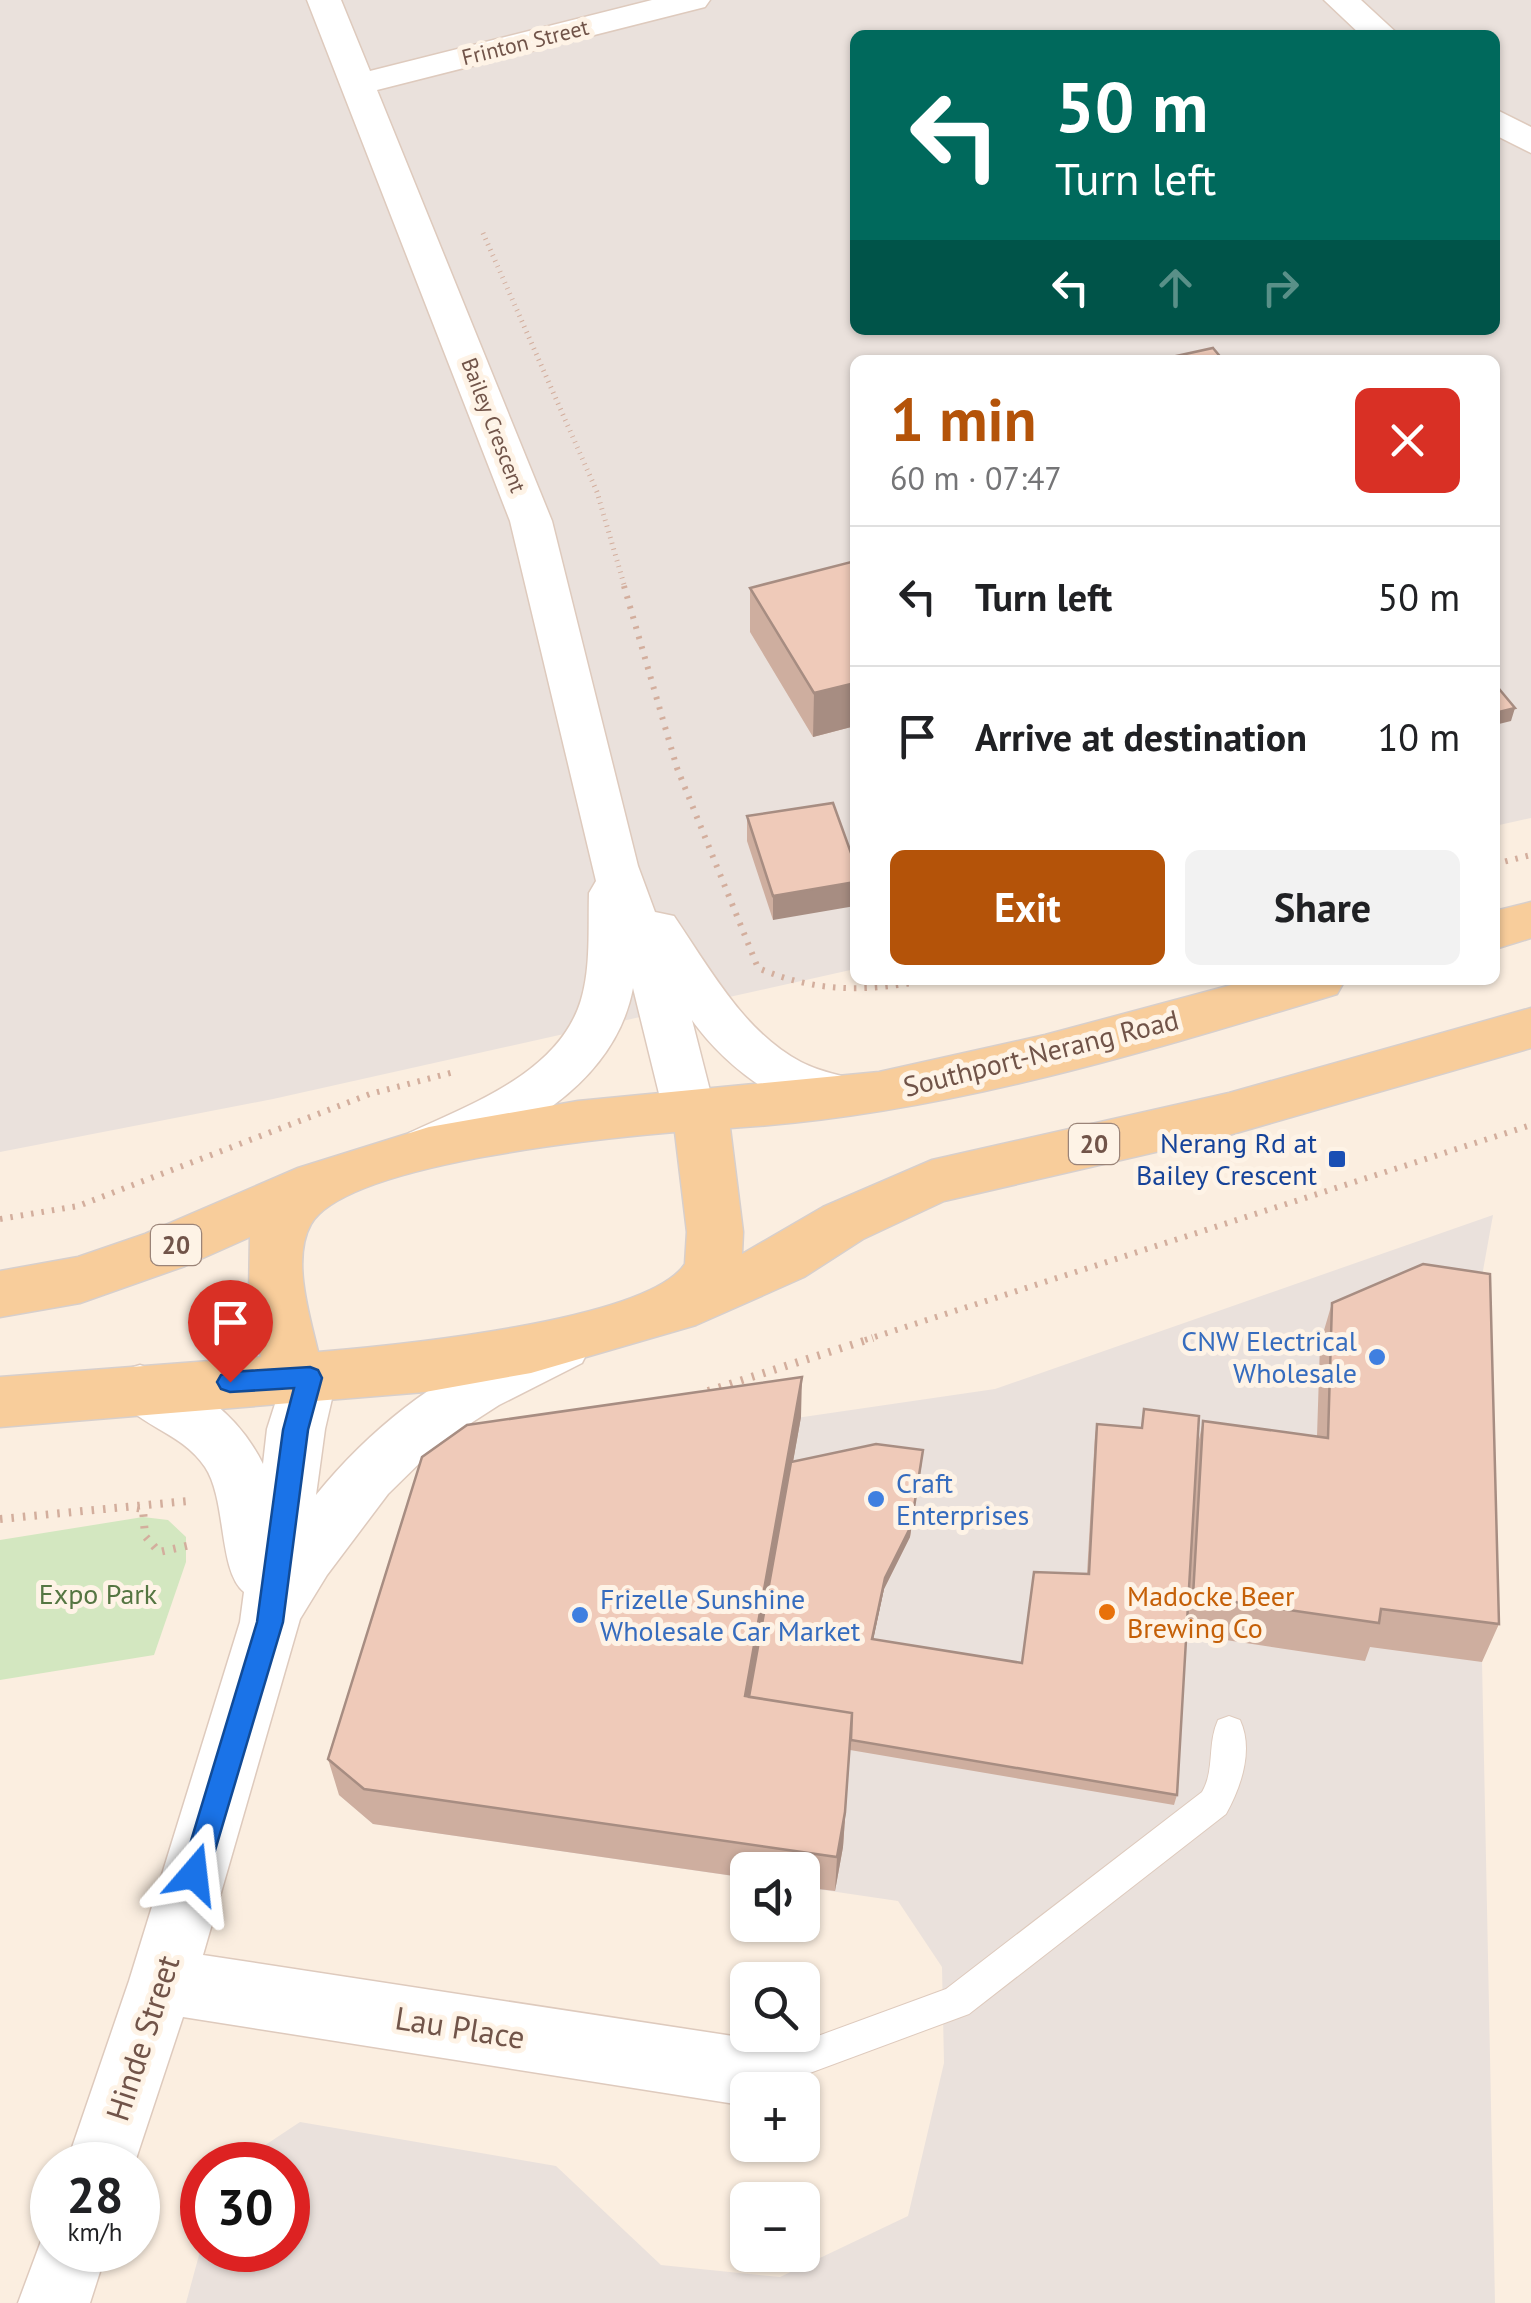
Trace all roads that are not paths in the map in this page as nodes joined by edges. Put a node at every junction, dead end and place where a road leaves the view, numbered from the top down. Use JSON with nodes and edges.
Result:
{"nodes":[{"id":1,"x":324,"y":0,"type":"edge"},
{"id":2,"x":693,"y":0,"type":"edge"},
{"id":3,"x":1341,"y":0,"type":"edge"},
{"id":4,"x":1376,"y":30,"type":"edge"},
{"id":5,"x":358,"y":84,"type":"junction"},
{"id":6,"x":1500,"y":123,"type":"edge"},
{"id":7,"x":1531,"y":142,"type":"edge"},
{"id":8,"x":614,"y":866,"type":"junction"},
{"id":9,"x":1531,"y":920,"type":"edge"},
{"id":10,"x":1500,"y":929,"type":"edge"},
{"id":11,"x":1301,"y":985,"type":"edge"},
{"id":12,"x":1531,"y":1028,"type":"edge"},
{"id":13,"x":850,"y":1098,"type":"junction"},
{"id":14,"x":694,"y":1110,"type":"junction"},
{"id":15,"x":424,"y":1149,"type":"junction"},
{"id":16,"x":344,"y":1174,"type":"junction"},
{"id":17,"x":0,"y":1294,"type":"edge"},
{"id":18,"x":676,"y":1308,"type":"junction"},
{"id":19,"x":581,"y":1337,"type":"junction"},
{"id":20,"x":302,"y":1378,"type":"junction"},
{"id":21,"x":140,"y":1388,"type":"junction"},
{"id":22,"x":0,"y":1402,"type":"edge"},
{"id":23,"x":270,"y":1622,"type":"junction"},
{"id":24,"x":1229,"y":1732,"type":"dead end"},
{"id":25,"x":162,"y":1982,"type":"junction"},
{"id":26,"x":745,"y":2072,"type":"edge"},
{"id":27,"x":764,"y":2072,"type":"edge"},
{"id":28,"x":108,"y":2142,"type":"edge"},
{"id":29,"x":65,"y":2272,"type":"edge"},
{"id":30,"x":54,"y":2303,"type":"edge"}],
"edges":[{"from":1,"to":5,"type":"street","name":"Bailey Crescent"},
{"from":2,"to":5,"type":"street","name":"Frinton Street"},
{"from":3,"to":4,"type":"street"},
{"from":5,"to":8,"type":"street","name":"Bailey Crescent"},
{"from":6,"to":7,"type":"street"},
{"from":8,"to":13,"type":"street"},
{"from":8,"to":14,"type":"street","name":"Bailey Crescent"},
{"from":8,"to":15,"type":"street","name":"Bailey Crescent"},
{"from":9,"to":10,"type":"main road"},
{"from":11,"to":13,"type":"main road","name":"Southport-Nerang Road","number":"20"},
{"from":12,"to":18,"type":"main road","number":"20"},
{"from":13,"to":14,"type":"main road","name":"Southport-Nerang Road","number":"20"},
{"from":14,"to":15,"type":"main road","number":"20"},
{"from":14,"to":18,"type":"main road"},
{"from":15,"to":16,"type":"main road","number":"20"},
{"from":16,"to":17,"type":"main road","number":"20"},
{"from":16,"to":20,"type":"main road","number":"20"},
{"from":18,"to":19,"type":"main road","number":"20"},
{"from":19,"to":20,"type":"main road","number":"20"},
{"from":19,"to":23,"type":"street","name":"Hinde Street"},
{"from":20,"to":21,"type":"main road","number":"20"},
{"from":20,"to":23,"type":"street","name":"Hinde Street"},
{"from":21,"to":22,"type":"main road","number":"20"},
{"from":21,"to":23,"type":"street","name":"Hinde Street"},
{"from":23,"to":25,"type":"street","name":"Hinde Street"},
{"from":24,"to":27,"type":"lane"},
{"from":25,"to":26,"type":"street","name":"Lau Place"},
{"from":25,"to":28,"type":"street","name":"Hinde Street"},
{"from":29,"to":30,"type":"street"}]}
